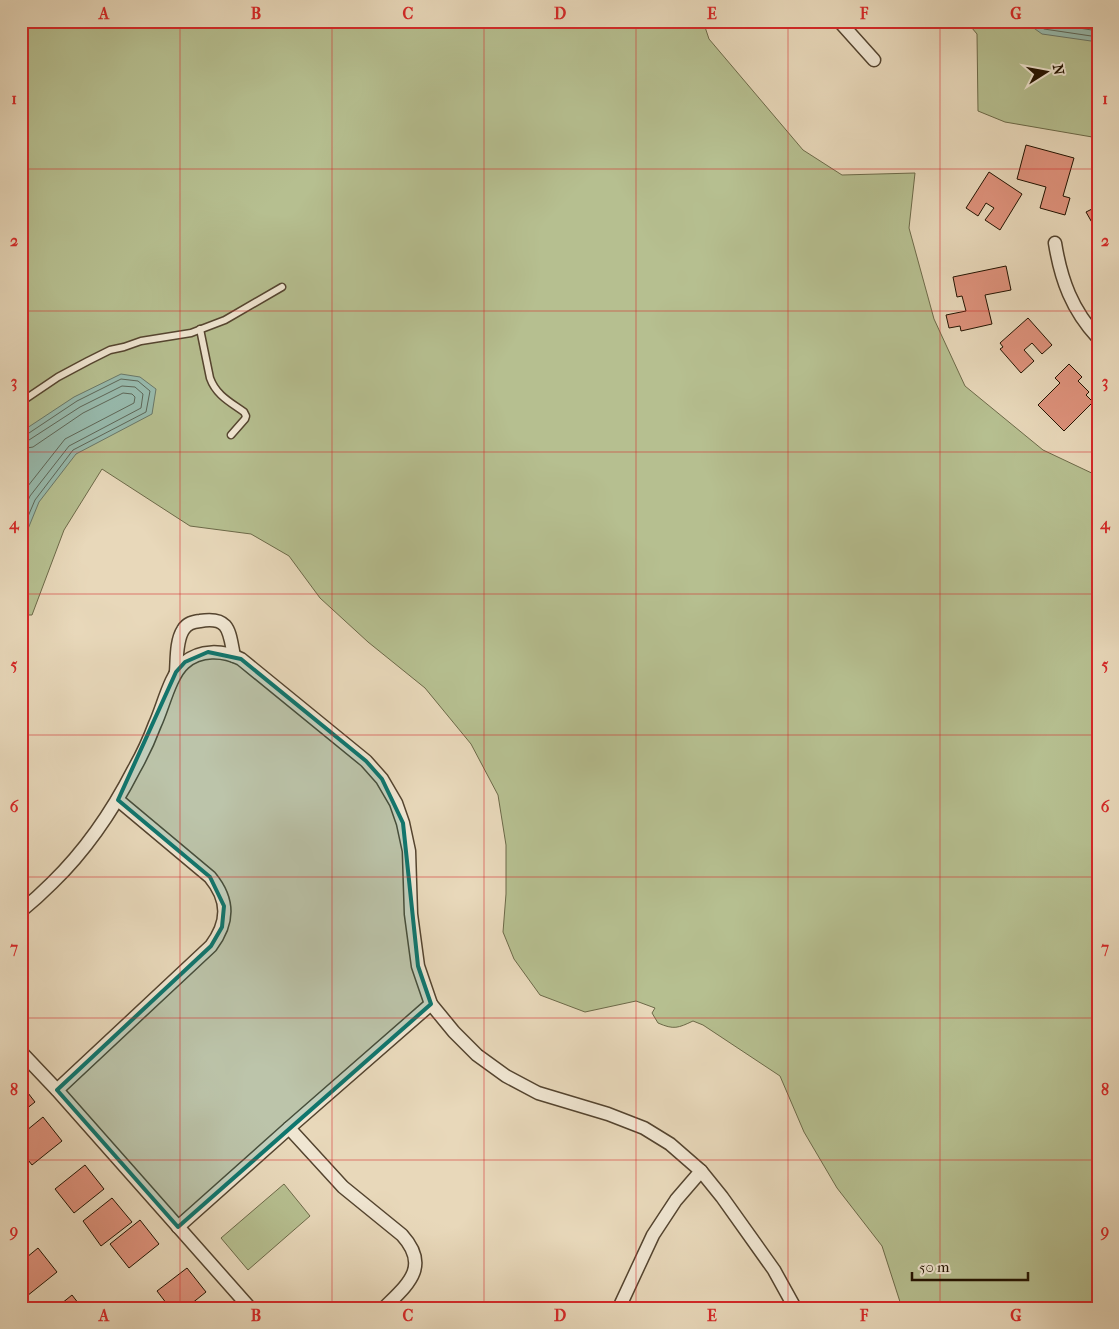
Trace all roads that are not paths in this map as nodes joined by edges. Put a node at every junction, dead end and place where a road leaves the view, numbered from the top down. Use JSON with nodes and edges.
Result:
{"nodes":[{"id":1,"x":839,"y":21,"type":"edge"},
{"id":2,"x":874,"y":60,"type":"dead end"},
{"id":3,"x":1055,"y":243,"type":"dead end"},
{"id":4,"x":282,"y":287,"type":"dead end"},
{"id":5,"x":200,"y":329,"type":"junction"},
{"id":6,"x":1098,"y":338,"type":"edge"},
{"id":7,"x":21,"y":402,"type":"edge"},
{"id":8,"x":231,"y":435,"type":"dead end"},
{"id":9,"x":234,"y":656,"type":"junction"},
{"id":10,"x":176,"y":672,"type":"junction"},
{"id":11,"x":118,"y":800,"type":"junction"},
{"id":12,"x":21,"y":912,"type":"edge"},
{"id":13,"x":431,"y":1004,"type":"junction"},
{"id":14,"x":21,"y":1052,"type":"edge"},
{"id":15,"x":57,"y":1090,"type":"junction"},
{"id":16,"x":289,"y":1128,"type":"junction"},
{"id":17,"x":701,"y":1171,"type":"junction"},
{"id":18,"x":178,"y":1227,"type":"junction"},
{"id":19,"x":246,"y":1306,"type":"edge"},
{"id":20,"x":384,"y":1308,"type":"edge"},
{"id":21,"x":619,"y":1308,"type":"edge"},
{"id":22,"x":796,"y":1308,"type":"edge"}],
"edges":[{"from":1,"to":2,"type":"street"},
{"from":3,"to":6,"type":"street"},
{"from":4,"to":5,"type":"lane"},
{"from":5,"to":7,"type":"lane"},
{"from":5,"to":8,"type":"lane"},
{"from":9,"to":10,"type":"street"},
{"from":9,"to":10,"type":"street"},
{"from":9,"to":13,"type":"street"},
{"from":10,"to":11,"type":"street"},
{"from":11,"to":12,"type":"street"},
{"from":11,"to":15,"type":"street"},
{"from":13,"to":16,"type":"street"},
{"from":13,"to":17,"type":"street"},
{"from":14,"to":15,"type":"street"},
{"from":15,"to":18,"type":"street"},
{"from":16,"to":18,"type":"street"},
{"from":16,"to":20,"type":"street"},
{"from":17,"to":21,"type":"street"},
{"from":17,"to":22,"type":"street"},
{"from":18,"to":19,"type":"street"}]}
